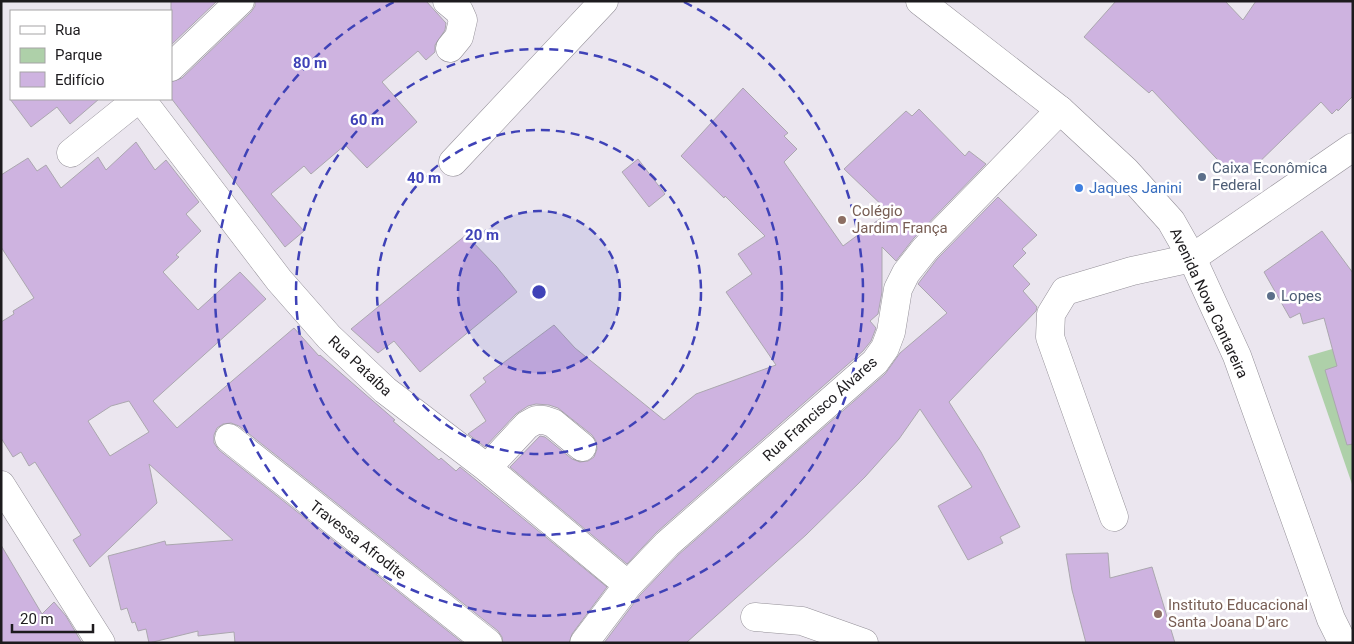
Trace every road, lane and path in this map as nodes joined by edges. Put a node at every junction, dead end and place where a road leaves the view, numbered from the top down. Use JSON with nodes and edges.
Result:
{"nodes":[{"id":1,"x":240,"y":1,"type":"edge"},
{"id":2,"x":446,"y":1,"type":"edge"},
{"id":3,"x":604,"y":1,"type":"edge"},
{"id":4,"x":920,"y":1,"type":"edge"},
{"id":5,"x":450,"y":48,"type":"dead end"},
{"id":6,"x":172,"y":66,"type":"edge"},
{"id":7,"x":139,"y":100,"type":"edge"},
{"id":8,"x":141,"y":100,"type":"edge"},
{"id":9,"x":1060,"y":110,"type":"junction"},
{"id":10,"x":1353,"y":147,"type":"edge"},
{"id":11,"x":71,"y":153,"type":"dead end"},
{"id":12,"x":453,"y":162,"type":"dead end"},
{"id":13,"x":1192,"y":258,"type":"junction"},
{"id":14,"x":229,"y":438,"type":"dead end"},
{"id":15,"x":582,"y":446,"type":"dead end"},
{"id":16,"x":487,"y":468,"type":"junction"},
{"id":17,"x":1,"y":485,"type":"edge"},
{"id":18,"x":1114,"y":517,"type":"dead end"},
{"id":19,"x":628,"y":585,"type":"junction"},
{"id":20,"x":755,"y":618,"type":"dead end"},
{"id":21,"x":101,"y":643,"type":"edge"},
{"id":22,"x":488,"y":643,"type":"edge"},
{"id":23,"x":584,"y":643,"type":"edge"},
{"id":24,"x":864,"y":643,"type":"edge"},
{"id":25,"x":1343,"y":643,"type":"edge"}],
"edges":[{"from":1,"to":6,"type":"street"},
{"from":2,"to":5,"type":"street"},
{"from":3,"to":12,"type":"street"},
{"from":4,"to":9,"type":"street","name":"Avenida Nova Cantareira"},
{"from":7,"to":11,"type":"street"},
{"from":8,"to":16,"type":"street","name":"Rua Pataíba"},
{"from":9,"to":13,"type":"street","name":"Avenida Nova Cantareira"},
{"from":9,"to":19,"type":"street","name":"Rua Francisco Álvares"},
{"from":10,"to":13,"type":"street"},
{"from":13,"to":18,"type":"street"},
{"from":13,"to":25,"type":"street","name":"Avenida Nova Cantareira"},
{"from":14,"to":22,"type":"street","name":"Travessa Afrodite"},
{"from":15,"to":16,"type":"street"},
{"from":16,"to":19,"type":"street","name":"Rua Pataíba"},
{"from":17,"to":21,"type":"street"},
{"from":19,"to":23,"type":"street","name":"Rua Francisco Álvares"},
{"from":20,"to":24,"type":"street"}]}
